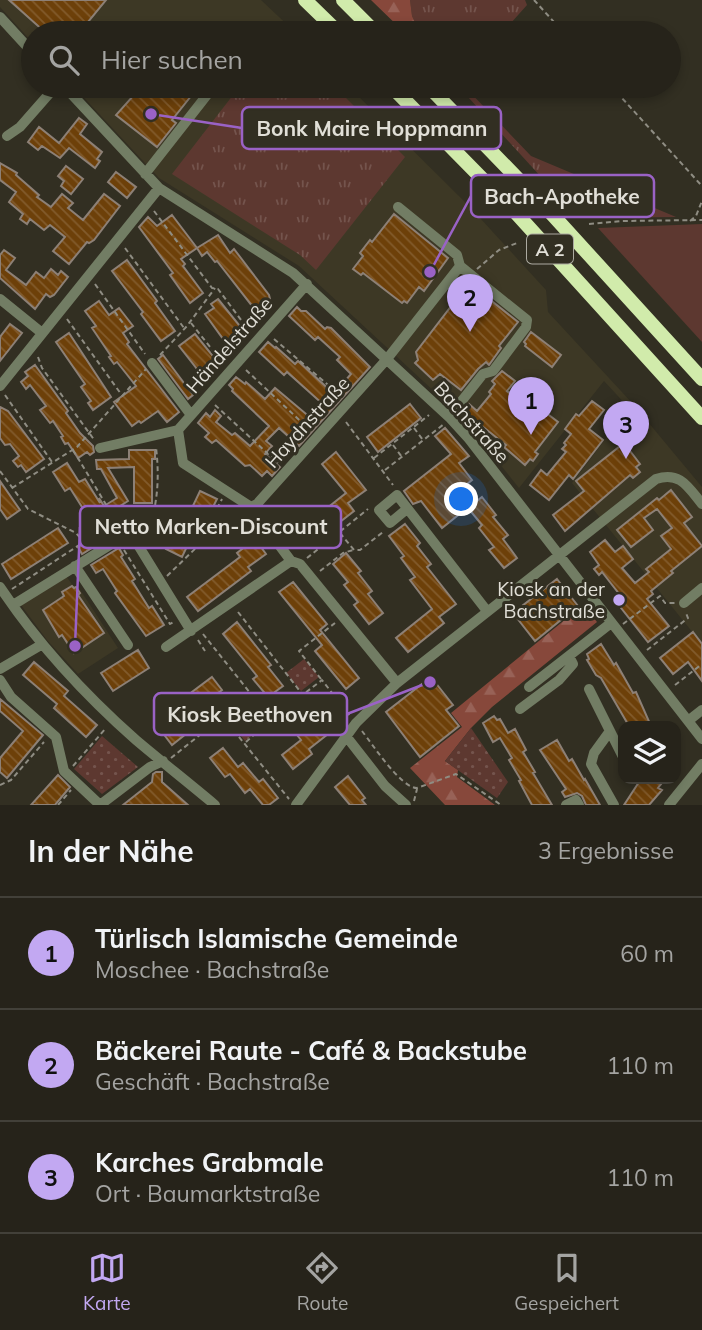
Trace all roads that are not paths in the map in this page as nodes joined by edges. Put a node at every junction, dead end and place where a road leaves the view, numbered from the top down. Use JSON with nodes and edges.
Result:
{"nodes":[{"id":1,"x":305,"y":0,"type":"edge"},
{"id":2,"x":343,"y":0,"type":"edge"},
{"id":3,"x":0,"y":17,"type":"edge"},
{"id":4,"x":327,"y":21,"type":"edge"},
{"id":5,"x":364,"y":21,"type":"edge"},
{"id":6,"x":21,"y":40,"type":"edge"},
{"id":7,"x":45,"y":98,"type":"edge"},
{"id":8,"x":75,"y":98,"type":"edge"},
{"id":9,"x":205,"y":98,"type":"edge"},
{"id":10,"x":403,"y":98,"type":"edge"},
{"id":11,"x":440,"y":98,"type":"edge"},
{"id":12,"x":8,"y":136,"type":"dead end"},
{"id":13,"x":145,"y":174,"type":"junction"},
{"id":14,"x":159,"y":188,"type":"junction"},
{"id":15,"x":398,"y":207,"type":"dead end"},
{"id":16,"x":460,"y":266,"type":"junction"},
{"id":17,"x":307,"y":284,"type":"junction"},
{"id":18,"x":0,"y":299,"type":"edge"},
{"id":19,"x":42,"y":333,"type":"junction"},
{"id":20,"x":387,"y":359,"type":"junction"},
{"id":21,"x":152,"y":363,"type":"road end"},
{"id":22,"x":702,"y":379,"type":"edge"},
{"id":23,"x":0,"y":388,"type":"edge"},
{"id":24,"x":191,"y":415,"type":"junction"},
{"id":25,"x":450,"y":418,"type":"junction"},
{"id":26,"x":702,"y":418,"type":"edge"},
{"id":27,"x":178,"y":430,"type":"junction"},
{"id":28,"x":100,"y":448,"type":"road end"},
{"id":29,"x":702,"y":504,"type":"edge"},
{"id":30,"x":251,"y":507,"type":"junction"},
{"id":31,"x":407,"y":509,"type":"junction"},
{"id":32,"x":118,"y":540,"type":"road end"},
{"id":33,"x":138,"y":545,"type":"dead end"},
{"id":34,"x":558,"y":556,"type":"junction"},
{"id":35,"x":295,"y":562,"type":"junction"},
{"id":36,"x":75,"y":566,"type":"junction"},
{"id":37,"x":702,"y":588,"type":"edge"},
{"id":38,"x":2,"y":590,"type":"edge"},
{"id":39,"x":684,"y":603,"type":"road end"},
{"id":40,"x":13,"y":605,"type":"junction"},
{"id":41,"x":487,"y":611,"type":"junction"},
{"id":42,"x":614,"y":626,"type":"junction"},
{"id":43,"x":194,"y":628,"type":"junction"},
{"id":44,"x":41,"y":645,"type":"junction"},
{"id":45,"x":128,"y":645,"type":"dead end"},
{"id":46,"x":166,"y":647,"type":"dead end"},
{"id":47,"x":569,"y":656,"type":"junction"},
{"id":48,"x":0,"y":669,"type":"edge"},
{"id":49,"x":0,"y":680,"type":"edge"},
{"id":50,"x":397,"y":683,"type":"junction"},
{"id":51,"x":529,"y":687,"type":"dead end"},
{"id":52,"x":589,"y":689,"type":"dead end"},
{"id":53,"x":520,"y":709,"type":"dead end"},
{"id":54,"x":702,"y":710,"type":"edge"},
{"id":55,"x":688,"y":721,"type":"junction"},
{"id":56,"x":610,"y":731,"type":"junction"},
{"id":57,"x":346,"y":736,"type":"junction"},
{"id":58,"x":702,"y":739,"type":"edge"},
{"id":59,"x":618,"y":747,"type":"edge"},
{"id":60,"x":164,"y":762,"type":"junction"},
{"id":61,"x":702,"y":764,"type":"edge"},
{"id":62,"x":100,"y":805,"type":"edge"},
{"id":63,"x":215,"y":805,"type":"edge"},
{"id":64,"x":295,"y":805,"type":"edge"},
{"id":65,"x":406,"y":805,"type":"edge"},
{"id":66,"x":566,"y":805,"type":"edge"},
{"id":67,"x":579,"y":805,"type":"edge"},
{"id":68,"x":614,"y":805,"type":"edge"},
{"id":69,"x":669,"y":805,"type":"edge"}],
"edges":[{"from":1,"to":4,"type":"highway"},
{"from":2,"to":5,"type":"highway"},
{"from":3,"to":6,"type":"street"},
{"from":7,"to":12,"type":"street"},
{"from":8,"to":13,"type":"street","name":"Bachstraße"},
{"from":9,"to":13,"type":"street"},
{"from":10,"to":26,"type":"highway","number":"A 2"},
{"from":11,"to":22,"type":"highway","number":"A 2"},
{"from":13,"to":14,"type":"street","name":"Bachstraße"},
{"from":14,"to":17,"type":"street","name":"Bachstraße"},
{"from":14,"to":19,"type":"street"},
{"from":15,"to":16,"type":"street"},
{"from":16,"to":20,"type":"street","name":"Haydnstraße"},
{"from":16,"to":25,"type":"street"},
{"from":17,"to":20,"type":"street","name":"Bachstraße"},
{"from":17,"to":24,"type":"street","name":"Händelstraße"},
{"from":18,"to":19,"type":"street"},
{"from":19,"to":23,"type":"street"},
{"from":20,"to":25,"type":"street","name":"Bachstraße"},
{"from":20,"to":30,"type":"street","name":"Haydnstraße"},
{"from":21,"to":24,"type":"street"},
{"from":24,"to":27,"type":"street","name":"Händelstraße"},
{"from":25,"to":34,"type":"street","name":"Bachstraße"},
{"from":27,"to":28,"type":"street"},
{"from":27,"to":30,"type":"street"},
{"from":29,"to":34,"type":"street"},
{"from":30,"to":35,"type":"street"},
{"from":31,"to":31,"type":"street"},
{"from":31,"to":41,"type":"street"},
{"from":32,"to":36,"type":"street"},
{"from":33,"to":43,"type":"street"},
{"from":34,"to":41,"type":"street"},
{"from":34,"to":42,"type":"street","name":"Bachstraße"},
{"from":35,"to":43,"type":"street"},
{"from":35,"to":50,"type":"street"},
{"from":36,"to":40,"type":"street"},
{"from":36,"to":45,"type":"street"},
{"from":37,"to":39,"type":"street"},
{"from":38,"to":40,"type":"street"},
{"from":40,"to":44,"type":"street"},
{"from":41,"to":50,"type":"street"},
{"from":42,"to":47,"type":"street"},
{"from":42,"to":55,"type":"street","name":"Bachstraße"},
{"from":43,"to":46,"type":"street"},
{"from":44,"to":48,"type":"street"},
{"from":44,"to":60,"type":"street"},
{"from":47,"to":51,"type":"street"},
{"from":47,"to":53,"type":"street"},
{"from":49,"to":62,"type":"street"},
{"from":50,"to":57,"type":"street"},
{"from":52,"to":56,"type":"street"},
{"from":54,"to":55,"type":"street"},
{"from":55,"to":58,"type":"street","name":"Bachstraße"},
{"from":56,"to":59,"type":"street"},
{"from":56,"to":68,"type":"street"},
{"from":57,"to":64,"type":"street"},
{"from":57,"to":65,"type":"street"},
{"from":60,"to":62,"type":"street"},
{"from":60,"to":63,"type":"street"},
{"from":61,"to":69,"type":"street"},
{"from":66,"to":67,"type":"street"}]}
